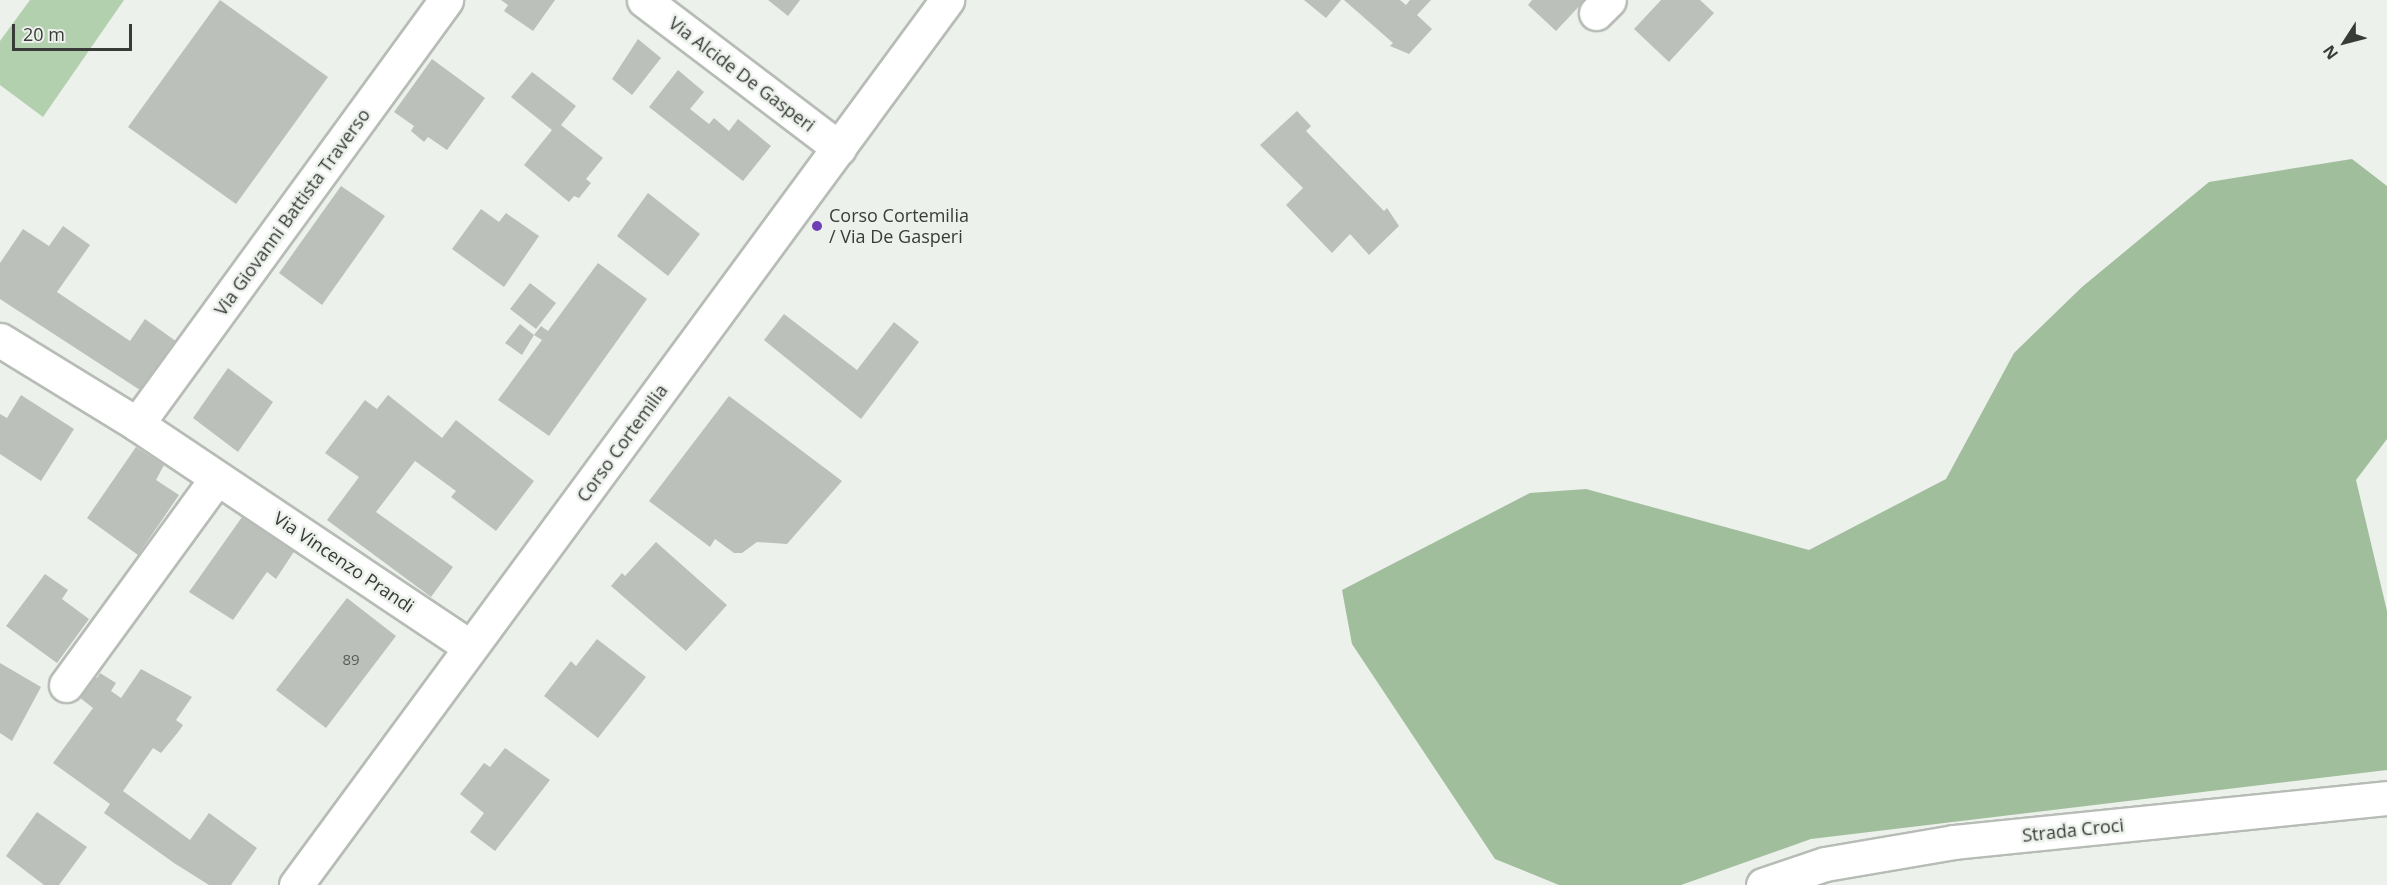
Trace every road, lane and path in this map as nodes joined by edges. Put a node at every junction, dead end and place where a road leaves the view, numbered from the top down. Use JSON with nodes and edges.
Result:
{"nodes":[{"id":1,"x":446,"y":0,"type":"edge"},
{"id":2,"x":644,"y":0,"type":"edge"},
{"id":3,"x":947,"y":0,"type":"edge"},
{"id":4,"x":839,"y":148,"type":"junction"},
{"id":5,"x":0,"y":340,"type":"edge"},
{"id":6,"x":137,"y":424,"type":"junction"},
{"id":7,"x":217,"y":478,"type":"junction"},
{"id":8,"x":470,"y":647,"type":"junction"},
{"id":9,"x":66,"y":685,"type":"dead end"},
{"id":10,"x":2387,"y":798,"type":"edge"},
{"id":11,"x":296,"y":885,"type":"edge"},
{"id":12,"x":1762,"y":885,"type":"edge"}],
"edges":[{"from":1,"to":6,"type":"street","name":"Via Giovanni Battista Traverso"},
{"from":2,"to":4,"type":"street","name":"Via Alcide De Gasperi"},
{"from":3,"to":4,"type":"street","name":"Corso Cortemilia"},
{"from":4,"to":8,"type":"street","name":"Corso Cortemilia"},
{"from":5,"to":6,"type":"street","name":"Via Vincenzo Prandi"},
{"from":6,"to":7,"type":"street","name":"Via Vincenzo Prandi"},
{"from":7,"to":8,"type":"street","name":"Via Vincenzo Prandi"},
{"from":7,"to":9,"type":"street"},
{"from":8,"to":11,"type":"street","name":"Corso Cortemilia"},
{"from":10,"to":12,"type":"street","name":"Strada Croci"}]}
